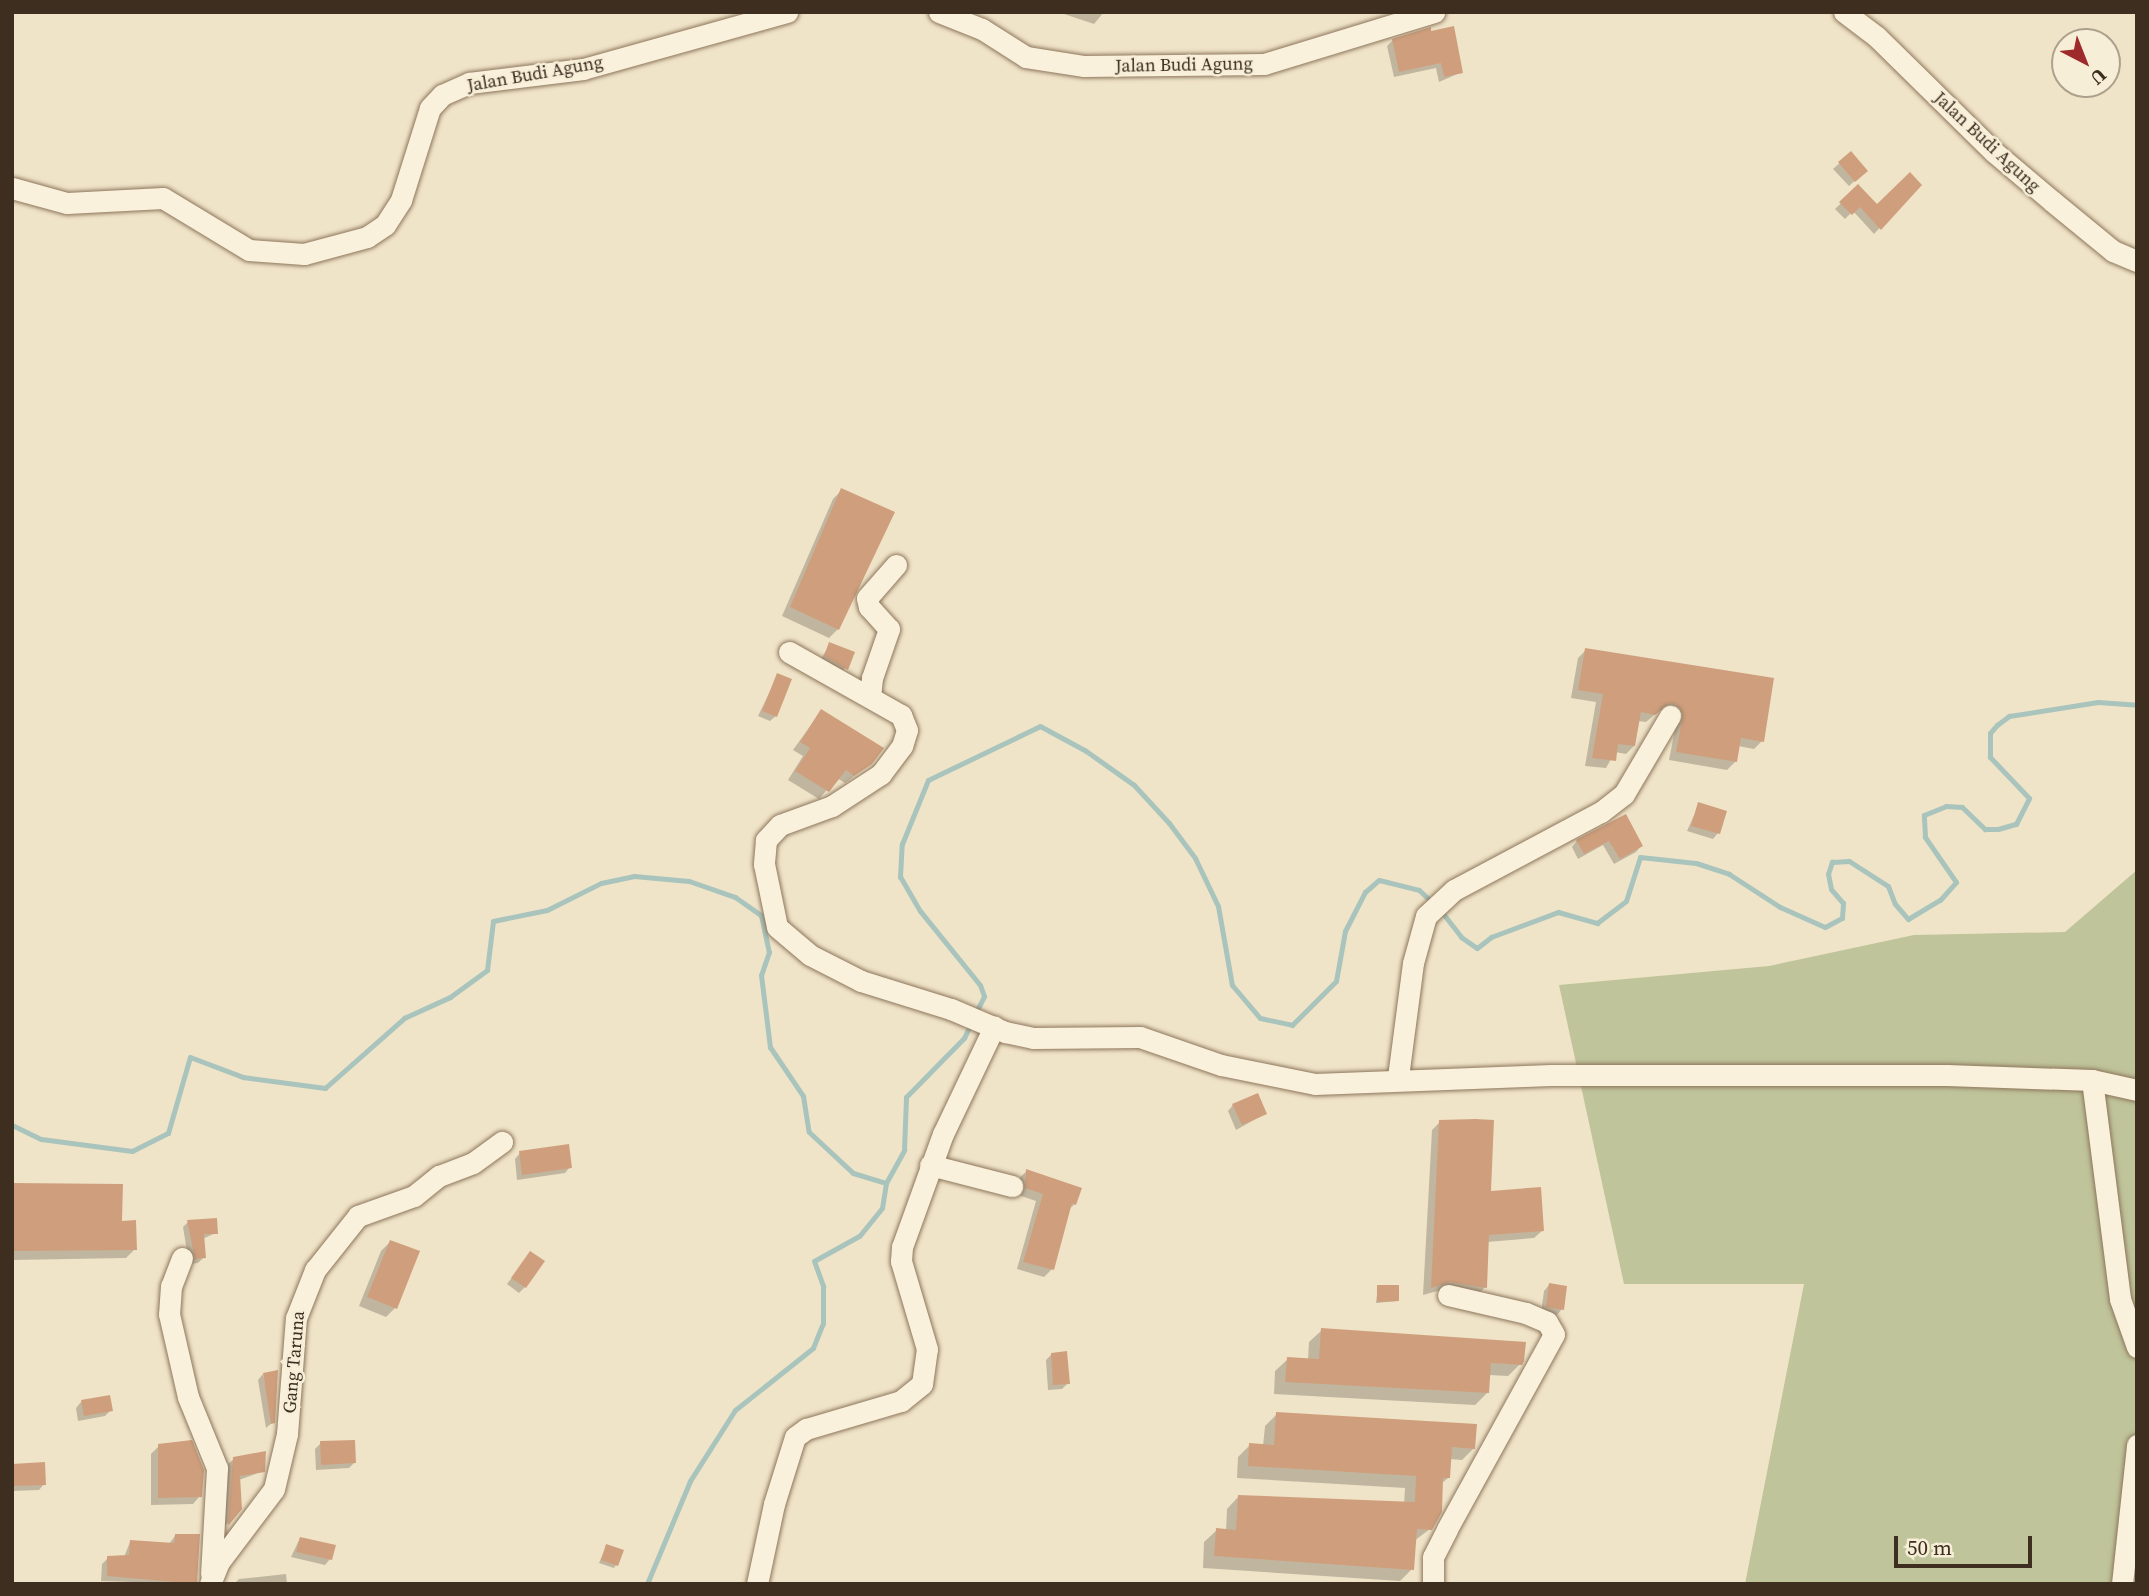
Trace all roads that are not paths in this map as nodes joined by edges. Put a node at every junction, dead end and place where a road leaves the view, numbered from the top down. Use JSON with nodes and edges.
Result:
{"nodes":[{"id":1,"x":787,"y":12,"type":"edge"},
{"id":2,"x":939,"y":12,"type":"edge"},
{"id":3,"x":1844,"y":12,"type":"edge"},
{"id":4,"x":1429,"y":13,"type":"edge"},
{"id":5,"x":12,"y":188,"type":"edge"},
{"id":6,"x":2137,"y":261,"type":"edge"},
{"id":7,"x":896,"y":565,"type":"dead end"},
{"id":8,"x":789,"y":652,"type":"dead end"},
{"id":9,"x":870,"y":698,"type":"junction"},
{"id":10,"x":1670,"y":716,"type":"dead end"},
{"id":11,"x":988,"y":1024,"type":"junction"},
{"id":12,"x":1398,"y":1077,"type":"junction"},
{"id":13,"x":2092,"y":1080,"type":"junction"},
{"id":14,"x":2137,"y":1090,"type":"edge"},
{"id":15,"x":502,"y":1142,"type":"dead end"},
{"id":16,"x":930,"y":1165,"type":"junction"},
{"id":17,"x":1012,"y":1186,"type":"dead end"},
{"id":18,"x":182,"y":1258,"type":"dead end"},
{"id":19,"x":1448,"y":1295,"type":"dead end"},
{"id":20,"x":2137,"y":1347,"type":"edge"},
{"id":21,"x":2137,"y":1446,"type":"edge"},
{"id":22,"x":210,"y":1580,"type":"edge"},
{"id":23,"x":757,"y":1584,"type":"edge"},
{"id":24,"x":1433,"y":1584,"type":"edge"},
{"id":25,"x":2122,"y":1584,"type":"edge"}],
"edges":[{"from":1,"to":5,"type":"street","name":"Jalan Budi Agung"},
{"from":2,"to":4,"type":"street","name":"Jalan Budi Agung"},
{"from":3,"to":6,"type":"street","name":"Jalan Budi Agung"},
{"from":7,"to":9,"type":"street"},
{"from":8,"to":9,"type":"street"},
{"from":9,"to":11,"type":"street"},
{"from":10,"to":12,"type":"street"},
{"from":11,"to":12,"type":"street"},
{"from":11,"to":16,"type":"street"},
{"from":12,"to":13,"type":"street"},
{"from":13,"to":14,"type":"street"},
{"from":13,"to":20,"type":"street"},
{"from":15,"to":22,"type":"street","name":"Gang Taruna"},
{"from":16,"to":17,"type":"street"},
{"from":16,"to":23,"type":"street"},
{"from":18,"to":22,"type":"street"},
{"from":19,"to":24,"type":"street"},
{"from":21,"to":25,"type":"street"}]}
